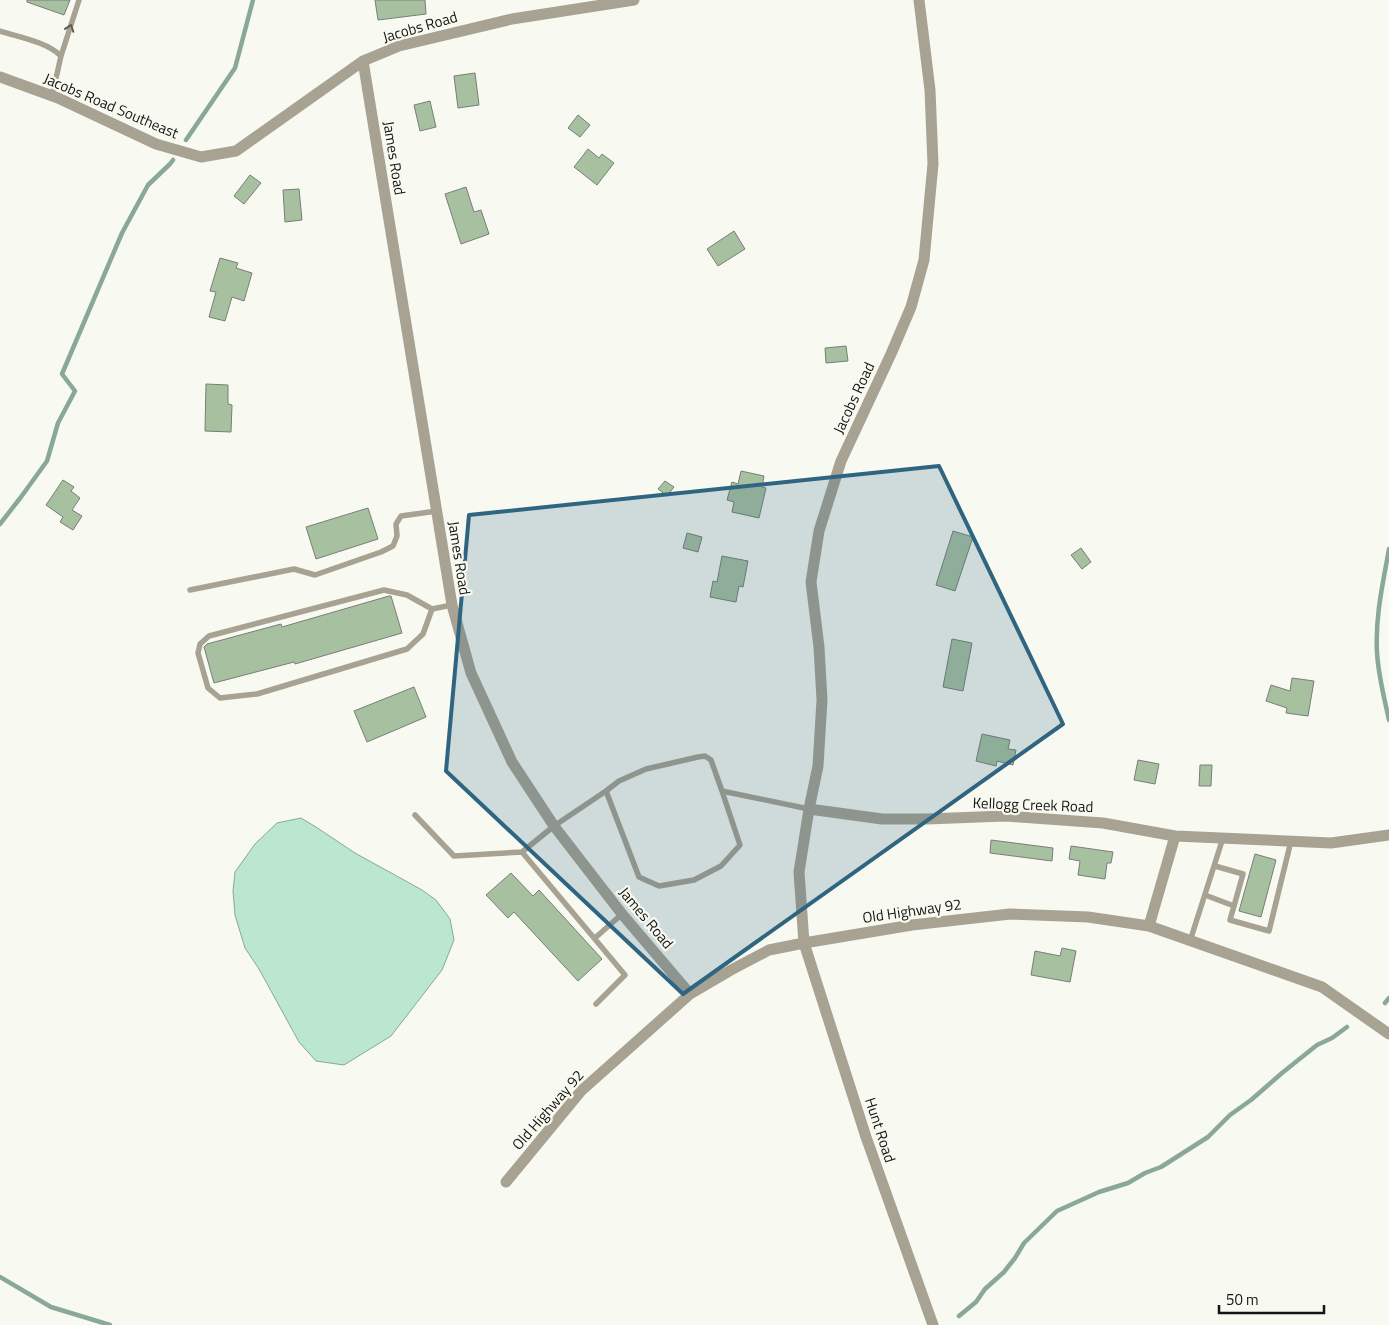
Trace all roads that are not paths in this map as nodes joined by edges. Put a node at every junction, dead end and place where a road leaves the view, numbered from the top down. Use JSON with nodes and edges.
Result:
{"nodes":[{"id":1,"x":79,"y":0,"type":"edge"},
{"id":2,"x":634,"y":0,"type":"edge"},
{"id":3,"x":918,"y":0,"type":"edge"},
{"id":4,"x":0,"y":32,"type":"edge"},
{"id":5,"x":61,"y":56,"type":"junction"},
{"id":6,"x":363,"y":61,"type":"junction"},
{"id":7,"x":0,"y":77,"type":"edge"},
{"id":8,"x":52,"y":96,"type":"junction"},
{"id":9,"x":437,"y":511,"type":"junction"},
{"id":10,"x":190,"y":590,"type":"dead end"},
{"id":11,"x":452,"y":605,"type":"junction"},
{"id":12,"x":432,"y":609,"type":"junction"},
{"id":13,"x":606,"y":791,"type":"junction"},
{"id":14,"x":722,"y":791,"type":"junction"},
{"id":15,"x":809,"y":809,"type":"junction"},
{"id":16,"x":415,"y":815,"type":"dead end"},
{"id":17,"x":554,"y":826,"type":"junction"},
{"id":18,"x":1389,"y":835,"type":"edge"},
{"id":19,"x":1175,"y":836,"type":"junction"},
{"id":20,"x":1223,"y":838,"type":"junction"},
{"id":21,"x":1291,"y":841,"type":"junction"},
{"id":22,"x":522,"y":852,"type":"junction"},
{"id":23,"x":1215,"y":866,"type":"junction"},
{"id":24,"x":1205,"y":896,"type":"junction"},
{"id":25,"x":1234,"y":906,"type":"junction"},
{"id":26,"x":622,"y":914,"type":"junction"},
{"id":27,"x":1149,"y":926,"type":"junction"},
{"id":28,"x":595,"y":938,"type":"junction"},
{"id":29,"x":1190,"y":940,"type":"junction"},
{"id":30,"x":804,"y":943,"type":"junction"},
{"id":31,"x":690,"y":994,"type":"junction"},
{"id":32,"x":596,"y":1004,"type":"dead end"},
{"id":33,"x":1389,"y":1034,"type":"edge"},
{"id":34,"x":506,"y":1182,"type":"dead end"},
{"id":35,"x":933,"y":1325,"type":"edge"}],
"edges":[{"from":5,"to":1,"type":"lane","one_way":true},
{"from":2,"to":6,"type":"street","name":"Jacobs Road"},
{"from":3,"to":15,"type":"street","name":"Jacobs Road"},
{"from":4,"to":5,"type":"lane"},
{"from":5,"to":8,"type":"lane"},
{"from":6,"to":8,"type":"street","name":"Jacobs Road Southeast"},
{"from":6,"to":9,"type":"street","name":"James Road"},
{"from":7,"to":8,"type":"street","name":"Jacobs Road Southeast"},
{"from":9,"to":10,"type":"lane"},
{"from":9,"to":11,"type":"street","name":"James Road"},
{"from":11,"to":12,"type":"lane"},
{"from":11,"to":17,"type":"street","name":"James Road"},
{"from":12,"to":12,"type":"lane"},
{"from":13,"to":14,"type":"lane"},
{"from":13,"to":14,"type":"lane"},
{"from":13,"to":17,"type":"lane"},
{"from":14,"to":15,"type":"lane"},
{"from":15,"to":19,"type":"street","name":"Kellogg Creek Road"},
{"from":15,"to":30,"type":"street"},
{"from":16,"to":22,"type":"lane"},
{"from":17,"to":22,"type":"lane"},
{"from":17,"to":26,"type":"street","name":"James Road"},
{"from":18,"to":21,"type":"street","name":"Kellogg Creek Road"},
{"from":19,"to":20,"type":"street","name":"Kellogg Creek Road"},
{"from":19,"to":27,"type":"street"},
{"from":20,"to":21,"type":"street","name":"Kellogg Creek Road"},
{"from":20,"to":23,"type":"lane"},
{"from":21,"to":25,"type":"lane"},
{"from":22,"to":28,"type":"lane"},
{"from":23,"to":24,"type":"lane"},
{"from":23,"to":25,"type":"lane"},
{"from":24,"to":25,"type":"lane"},
{"from":24,"to":29,"type":"lane"},
{"from":26,"to":28,"type":"lane"},
{"from":26,"to":31,"type":"street","name":"James Road"},
{"from":27,"to":29,"type":"street","name":"Old Highway 92"},
{"from":27,"to":30,"type":"street","name":"Old Highway 92"},
{"from":28,"to":32,"type":"lane"},
{"from":29,"to":33,"type":"street","name":"Old Highway 92"},
{"from":30,"to":31,"type":"street","name":"Old Highway 92"},
{"from":30,"to":35,"type":"street","name":"Hunt Road"},
{"from":31,"to":34,"type":"street","name":"Old Highway 92"}]}
